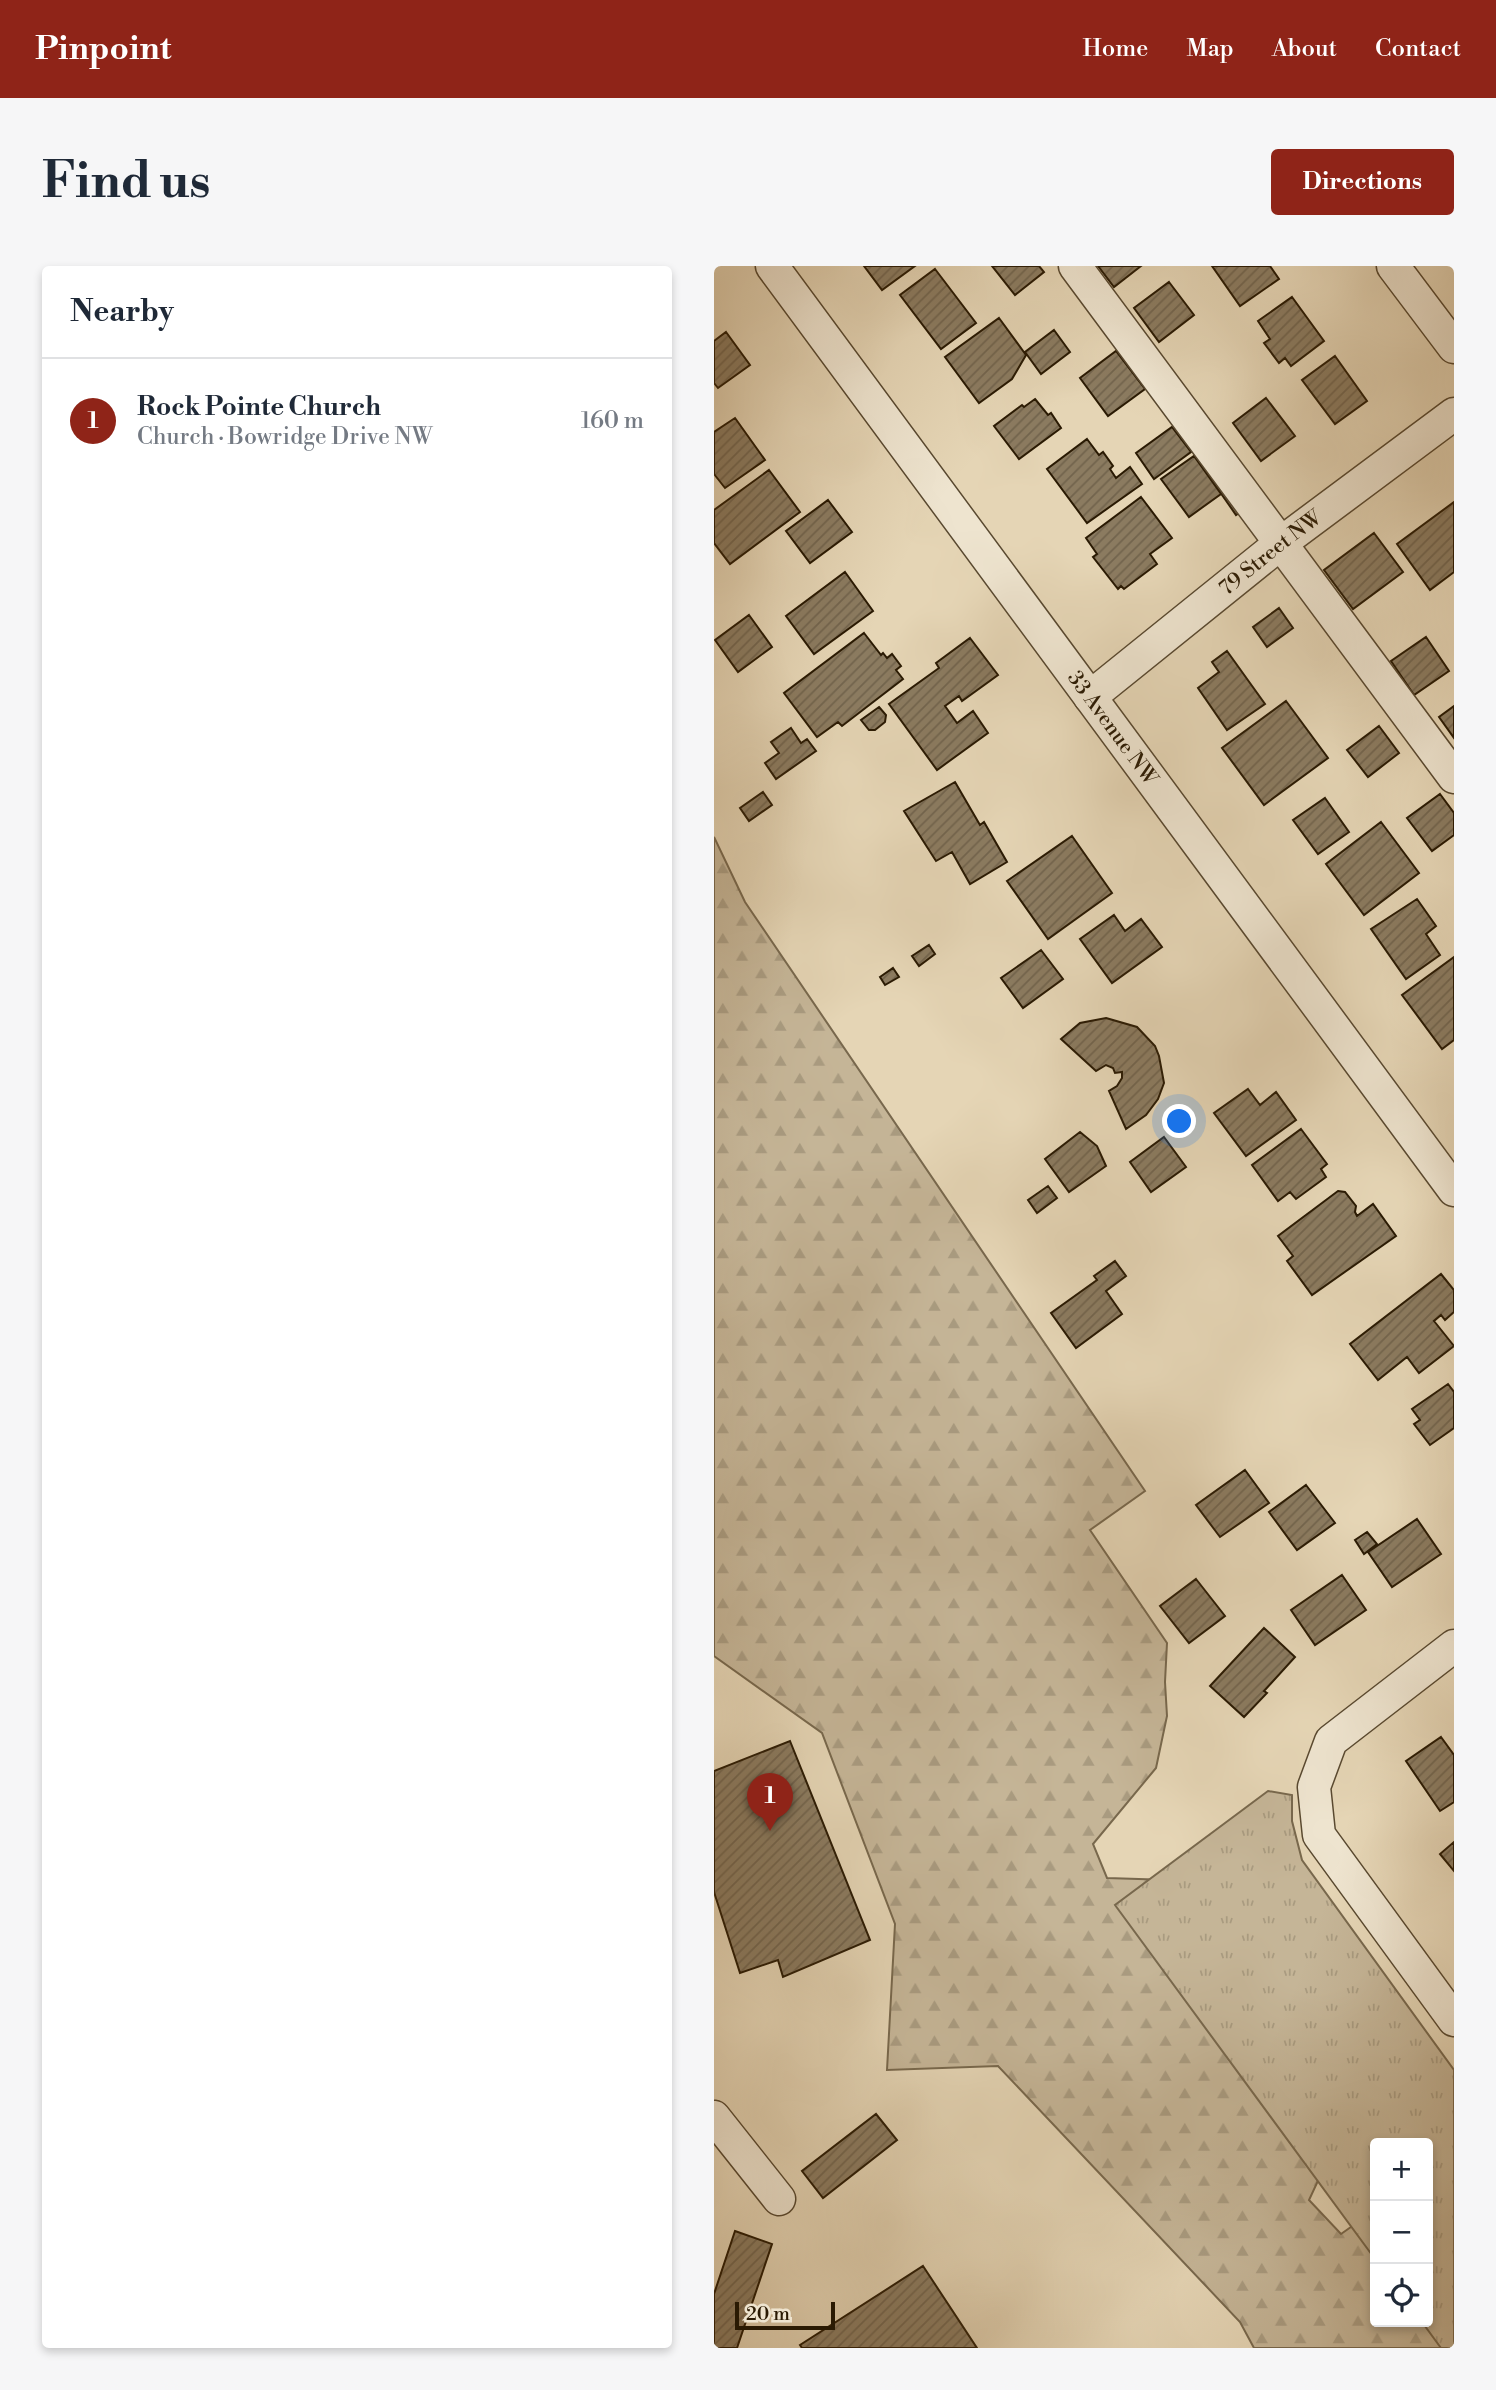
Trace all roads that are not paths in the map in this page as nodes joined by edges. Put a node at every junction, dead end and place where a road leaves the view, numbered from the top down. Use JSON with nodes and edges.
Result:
{"nodes":[{"id":1,"x":772,"y":266,"type":"edge"},
{"id":2,"x":1074,"y":266,"type":"edge"},
{"id":3,"x":1393,"y":266,"type":"edge"},
{"id":4,"x":1454,"y":347,"type":"edge"},
{"id":5,"x":1454,"y":414,"type":"edge"},
{"id":6,"x":1281,"y":543,"type":"junction"},
{"id":7,"x":1090,"y":697,"type":"junction"},
{"id":8,"x":1454,"y":777,"type":"edge"},
{"id":9,"x":1454,"y":1190,"type":"edge"},
{"id":10,"x":1454,"y":1646,"type":"edge"},
{"id":11,"x":1454,"y":2020,"type":"edge"},
{"id":12,"x":714,"y":2117,"type":"edge"},
{"id":13,"x":779,"y":2199,"type":"dead end"}],
"edges":[{"from":1,"to":7,"type":"street","name":"33 Avenue NW"},
{"from":2,"to":6,"type":"street"},
{"from":3,"to":4,"type":"street"},
{"from":5,"to":6,"type":"street","name":"79 Street NW"},
{"from":6,"to":7,"type":"street","name":"79 Street NW"},
{"from":6,"to":8,"type":"street"},
{"from":7,"to":9,"type":"street","name":"33 Avenue NW"},
{"from":10,"to":11,"type":"street"},
{"from":12,"to":13,"type":"street"}]}
